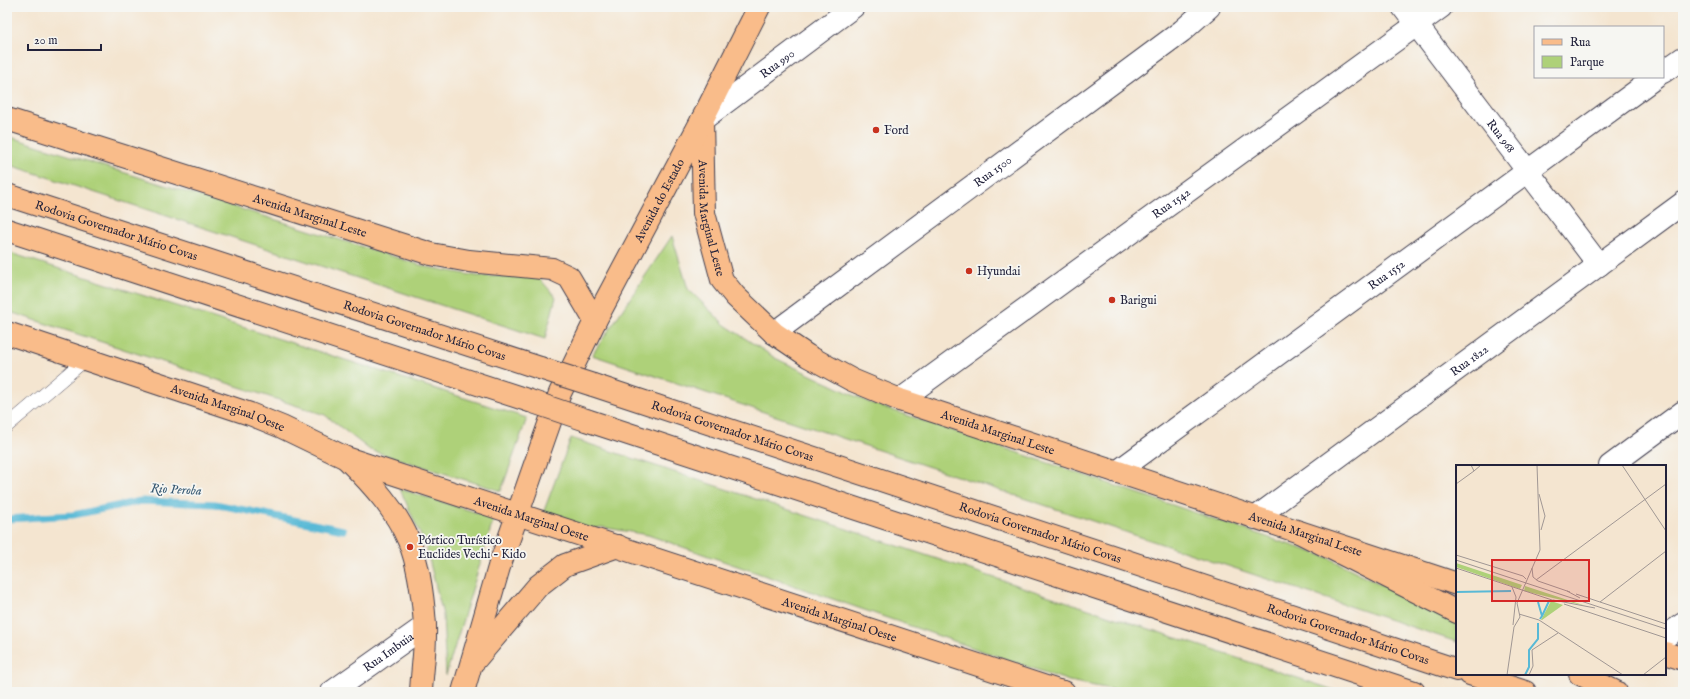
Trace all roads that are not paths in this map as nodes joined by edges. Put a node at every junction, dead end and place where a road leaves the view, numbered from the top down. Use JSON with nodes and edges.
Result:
{"nodes":[{"id":1,"x":759,"y":7,"type":"edge"},
{"id":2,"x":853,"y":7,"type":"edge"},
{"id":3,"x":1209,"y":7,"type":"edge"},
{"id":4,"x":1403,"y":7,"type":"edge"},
{"id":5,"x":1441,"y":7,"type":"edge"},
{"id":6,"x":1416,"y":25,"type":"junction"},
{"id":7,"x":1683,"y":58,"type":"edge"},
{"id":8,"x":1664,"y":71,"type":"edge"},
{"id":9,"x":1655,"y":78,"type":"edge"},
{"id":10,"x":7,"y":119,"type":"edge"},
{"id":11,"x":702,"y":120,"type":"junction"},
{"id":12,"x":1528,"y":171,"type":"junction"},
{"id":13,"x":7,"y":195,"type":"edge"},
{"id":14,"x":1683,"y":203,"type":"edge"},
{"id":15,"x":7,"y":230,"type":"edge"},
{"id":16,"x":1599,"y":265,"type":"junction"},
{"id":17,"x":595,"y":321,"type":"junction"},
{"id":18,"x":7,"y":333,"type":"edge"},
{"id":19,"x":774,"y":333,"type":"junction"},
{"id":20,"x":86,"y":359,"type":"junction"},
{"id":21,"x":900,"y":400,"type":"junction"},
{"id":22,"x":1683,"y":412,"type":"edge"},
{"id":23,"x":7,"y":426,"type":"edge"},
{"id":24,"x":346,"y":458,"type":"junction"},
{"id":25,"x":1611,"y":465,"type":"edge"},
{"id":26,"x":1117,"y":472,"type":"junction"},
{"id":27,"x":517,"y":513,"type":"junction"},
{"id":28,"x":1255,"y":518,"type":"junction"},
{"id":29,"x":1299,"y":532,"type":"junction"},
{"id":30,"x":618,"y":546,"type":"junction"},
{"id":31,"x":1455,"y":582,"type":"edge"},
{"id":32,"x":1456,"y":611,"type":"edge"},
{"id":33,"x":1683,"y":624,"type":"edge"},
{"id":34,"x":425,"y":626,"type":"junction"},
{"id":35,"x":1666,"y":636,"type":"edge"},
{"id":36,"x":1666,"y":653,"type":"edge"},
{"id":37,"x":1683,"y":659,"type":"edge"},
{"id":38,"x":470,"y":666,"type":"junction"},
{"id":39,"x":1456,"y":670,"type":"edge"},
{"id":40,"x":1473,"y":675,"type":"edge"},
{"id":41,"x":1582,"y":675,"type":"edge"},
{"id":42,"x":332,"y":692,"type":"edge"},
{"id":43,"x":421,"y":692,"type":"edge"},
{"id":44,"x":463,"y":692,"type":"edge"},
{"id":45,"x":1061,"y":692,"type":"edge"},
{"id":46,"x":1414,"y":692,"type":"edge"},
{"id":47,"x":1524,"y":692,"type":"edge"},
{"id":48,"x":1616,"y":692,"type":"edge"}],
"edges":[{"from":1,"to":11,"type":"main road","name":"Avenida do Estado"},
{"from":2,"to":11,"type":"street","name":"Rua 990"},
{"from":3,"to":19,"type":"street","name":"Rua 1500"},
{"from":4,"to":6,"type":"street","name":"Rua 968"},
{"from":5,"to":6,"type":"street","name":"Rua 1542"},
{"from":6,"to":12,"type":"street","name":"Rua 968"},
{"from":6,"to":21,"type":"street","name":"Rua 1542"},
{"from":7,"to":8,"type":"street"},
{"from":9,"to":12,"type":"street","name":"Rua 1552"},
{"from":10,"to":17,"type":"main road","name":"Avenida Marginal Leste"},
{"from":11,"to":17,"type":"main road","name":"Avenida do Estado"},
{"from":11,"to":19,"type":"main road","name":"Avenida Marginal Leste"},
{"from":12,"to":16,"type":"street","name":"Rua 968"},
{"from":12,"to":26,"type":"street","name":"Rua 1552"},
{"from":13,"to":39,"type":"main road","name":"Rodovia Governador Mário Covas","bridge":true},
{"from":14,"to":16,"type":"street","name":"Rua 1822"},
{"from":15,"to":46,"type":"main road","bridge":true},
{"from":16,"to":28,"type":"street","name":"Rua 1822"},
{"from":17,"to":27,"type":"main road","name":"Avenida do Estado"},
{"from":18,"to":20,"type":"main road","name":"Avenida Marginal Oeste"},
{"from":19,"to":21,"type":"main road","name":"Avenida Marginal Leste"},
{"from":20,"to":23,"type":"lane"},
{"from":20,"to":24,"type":"main road","name":"Avenida Marginal Oeste"},
{"from":21,"to":26,"type":"main road","name":"Avenida Marginal Leste"},
{"from":22,"to":25,"type":"street"},
{"from":24,"to":27,"type":"main road","name":"Avenida Marginal Oeste"},
{"from":24,"to":34,"type":"main road"},
{"from":26,"to":28,"type":"main road","name":"Avenida Marginal Leste"},
{"from":27,"to":30,"type":"main road","name":"Avenida Marginal Oeste"},
{"from":27,"to":38,"type":"main road","name":"Avenida do Estado"},
{"from":28,"to":29,"type":"main road","name":"Avenida Marginal Leste"},
{"from":29,"to":31,"type":"main road","name":"Avenida Marginal Leste"},
{"from":29,"to":32,"type":"main road"},
{"from":30,"to":38,"type":"main road"},
{"from":30,"to":45,"type":"main road","name":"Avenida Marginal Oeste"},
{"from":33,"to":35,"type":"street"},
{"from":34,"to":42,"type":"street","name":"Rua Imbuia"},
{"from":34,"to":43,"type":"main road"},
{"from":36,"to":37,"type":"main road"},
{"from":38,"to":44,"type":"main road","name":"Avenida do Estado"},
{"from":40,"to":47,"type":"main road"},
{"from":41,"to":48,"type":"main road"}]}
